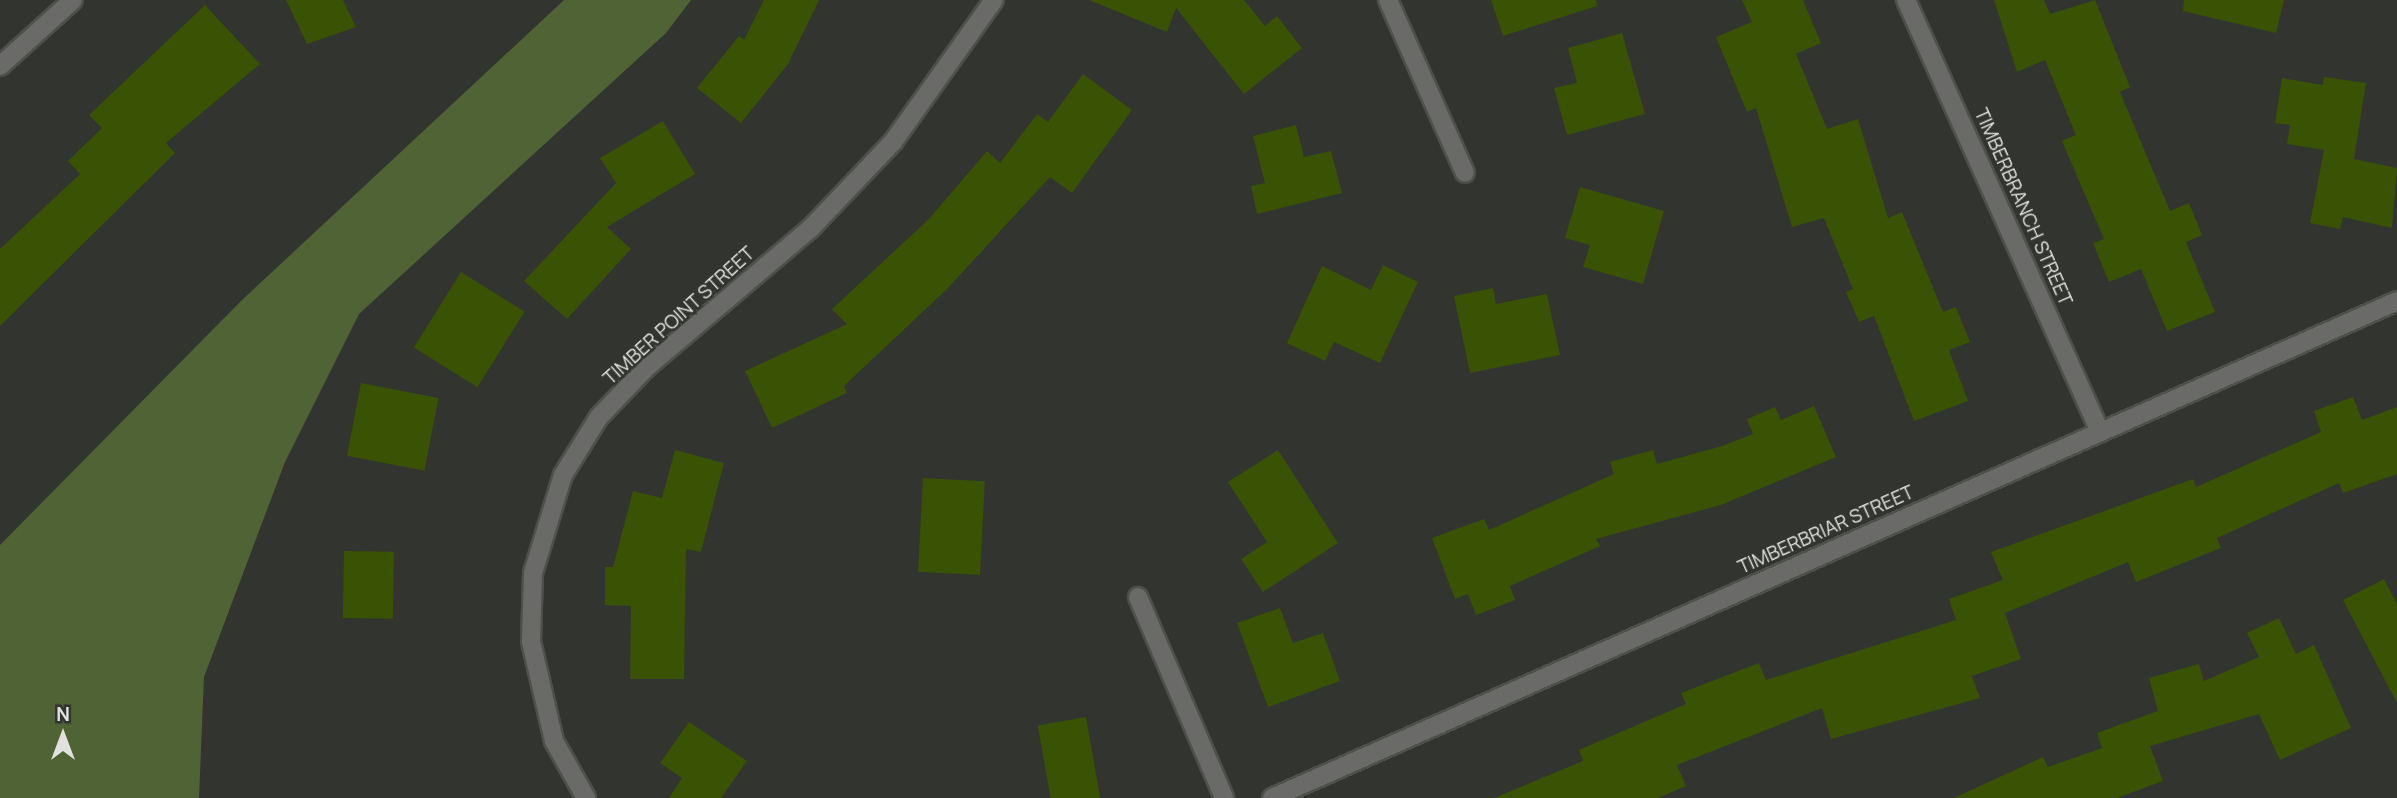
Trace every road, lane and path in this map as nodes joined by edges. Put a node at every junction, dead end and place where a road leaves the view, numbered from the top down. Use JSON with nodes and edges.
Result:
{"nodes":[{"id":1,"x":73,"y":0,"type":"edge"},
{"id":2,"x":994,"y":0,"type":"edge"},
{"id":3,"x":1388,"y":0,"type":"edge"},
{"id":4,"x":1906,"y":0,"type":"edge"},
{"id":5,"x":0,"y":66,"type":"edge"},
{"id":6,"x":1465,"y":173,"type":"dead end"},
{"id":7,"x":2397,"y":301,"type":"edge"},
{"id":8,"x":2101,"y":432,"type":"junction"},
{"id":9,"x":1138,"y":597,"type":"dead end"},
{"id":10,"x":586,"y":798,"type":"edge"},
{"id":11,"x":1224,"y":798,"type":"edge"},
{"id":12,"x":1272,"y":798,"type":"edge"}],
"edges":[{"from":1,"to":5,"type":"street"},
{"from":2,"to":10,"type":"street","name":"TIMBER POINT STREET"},
{"from":3,"to":6,"type":"street"},
{"from":4,"to":8,"type":"street","name":"TIMBERBRANCH STREET"},
{"from":7,"to":8,"type":"street","name":"TIMBERBRIAR STREET"},
{"from":8,"to":12,"type":"street","name":"TIMBERBRIAR STREET"},
{"from":9,"to":11,"type":"street"}]}
